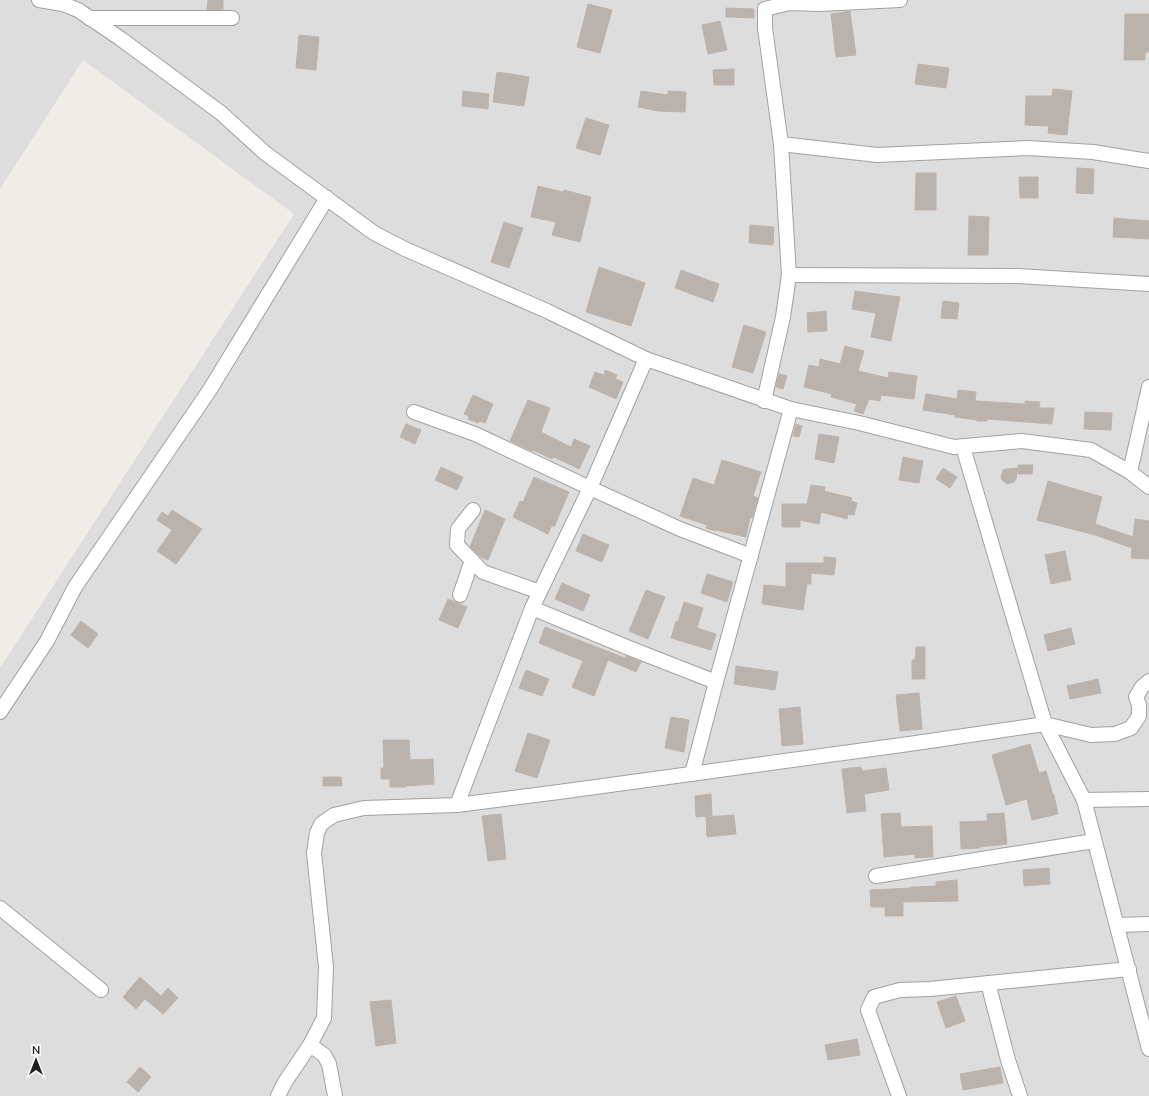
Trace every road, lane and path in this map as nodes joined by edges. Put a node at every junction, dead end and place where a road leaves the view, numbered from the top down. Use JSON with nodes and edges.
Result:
{"nodes":[{"id":1,"x":39,"y":0,"type":"edge"},
{"id":2,"x":900,"y":0,"type":"edge"},
{"id":3,"x":73,"y":4,"type":"edge"},
{"id":4,"x":89,"y":18,"type":"junction"},
{"id":5,"x":232,"y":18,"type":"dead end"},
{"id":6,"x":781,"y":144,"type":"junction"},
{"id":7,"x":1149,"y":161,"type":"edge"},
{"id":8,"x":327,"y":198,"type":"junction"},
{"id":9,"x":789,"y":275,"type":"junction"},
{"id":10,"x":1149,"y":284,"type":"edge"},
{"id":11,"x":646,"y":359,"type":"junction"},
{"id":12,"x":1149,"y":387,"type":"edge"},
{"id":13,"x":764,"y":401,"type":"junction"},
{"id":14,"x":790,"y":409,"type":"junction"},
{"id":15,"x":414,"y":412,"type":"dead end"},
{"id":16,"x":963,"y":447,"type":"junction"},
{"id":17,"x":1130,"y":472,"type":"junction"},
{"id":18,"x":1149,"y":487,"type":"edge"},
{"id":19,"x":590,"y":488,"type":"junction"},
{"id":20,"x":473,"y":510,"type":"dead end"},
{"id":21,"x":751,"y":556,"type":"junction"},
{"id":22,"x":472,"y":560,"type":"junction"},
{"id":23,"x":540,"y":592,"type":"junction"},
{"id":24,"x":460,"y":595,"type":"dead end"},
{"id":25,"x":532,"y":608,"type":"junction"},
{"id":26,"x":1149,"y":681,"type":"edge"},
{"id":27,"x":716,"y":682,"type":"junction"},
{"id":28,"x":0,"y":712,"type":"edge"},
{"id":29,"x":1046,"y":724,"type":"junction"},
{"id":30,"x":692,"y":774,"type":"junction"},
{"id":31,"x":1149,"y":799,"type":"edge"},
{"id":32,"x":1084,"y":800,"type":"junction"},
{"id":33,"x":457,"y":804,"type":"junction"},
{"id":34,"x":1094,"y":841,"type":"junction"},
{"id":35,"x":876,"y":876,"type":"dead end"},
{"id":36,"x":0,"y":908,"type":"edge"},
{"id":37,"x":1149,"y":924,"type":"edge"},
{"id":38,"x":1117,"y":925,"type":"junction"},
{"id":39,"x":1129,"y":969,"type":"junction"},
{"id":40,"x":988,"y":983,"type":"junction"},
{"id":41,"x":100,"y":990,"type":"dead end"},
{"id":42,"x":310,"y":1045,"type":"junction"},
{"id":43,"x":1149,"y":1049,"type":"edge"},
{"id":44,"x":278,"y":1096,"type":"edge"},
{"id":45,"x":335,"y":1096,"type":"edge"},
{"id":46,"x":899,"y":1096,"type":"edge"},
{"id":47,"x":1020,"y":1096,"type":"edge"}],
"edges":[{"from":1,"to":3,"type":"street"},
{"from":2,"to":6,"type":"street"},
{"from":3,"to":4,"type":"street"},
{"from":4,"to":5,"type":"street"},
{"from":4,"to":8,"type":"street"},
{"from":6,"to":7,"type":"street"},
{"from":6,"to":9,"type":"street"},
{"from":8,"to":11,"type":"street"},
{"from":8,"to":28,"type":"street"},
{"from":9,"to":10,"type":"street"},
{"from":9,"to":13,"type":"street"},
{"from":11,"to":13,"type":"street"},
{"from":11,"to":19,"type":"street"},
{"from":12,"to":17,"type":"street"},
{"from":13,"to":14,"type":"street"},
{"from":14,"to":16,"type":"street"},
{"from":14,"to":21,"type":"street"},
{"from":15,"to":19,"type":"street"},
{"from":16,"to":17,"type":"street"},
{"from":16,"to":29,"type":"street"},
{"from":17,"to":18,"type":"street"},
{"from":19,"to":21,"type":"street"},
{"from":19,"to":23,"type":"street"},
{"from":20,"to":22,"type":"street"},
{"from":21,"to":27,"type":"street"},
{"from":22,"to":23,"type":"street"},
{"from":22,"to":24,"type":"street"},
{"from":23,"to":25,"type":"street"},
{"from":25,"to":27,"type":"street"},
{"from":25,"to":33,"type":"street"},
{"from":26,"to":29,"type":"street"},
{"from":27,"to":30,"type":"street"},
{"from":29,"to":30,"type":"street"},
{"from":29,"to":32,"type":"street"},
{"from":30,"to":33,"type":"street"},
{"from":31,"to":32,"type":"street"},
{"from":32,"to":34,"type":"street"},
{"from":33,"to":42,"type":"street"},
{"from":34,"to":35,"type":"street"},
{"from":34,"to":38,"type":"street"},
{"from":36,"to":41,"type":"street"},
{"from":37,"to":38,"type":"street"},
{"from":38,"to":39,"type":"street"},
{"from":39,"to":40,"type":"street"},
{"from":39,"to":43,"type":"street"},
{"from":40,"to":46,"type":"street"},
{"from":40,"to":47,"type":"street"},
{"from":42,"to":44,"type":"street"},
{"from":42,"to":45,"type":"street"}]}
